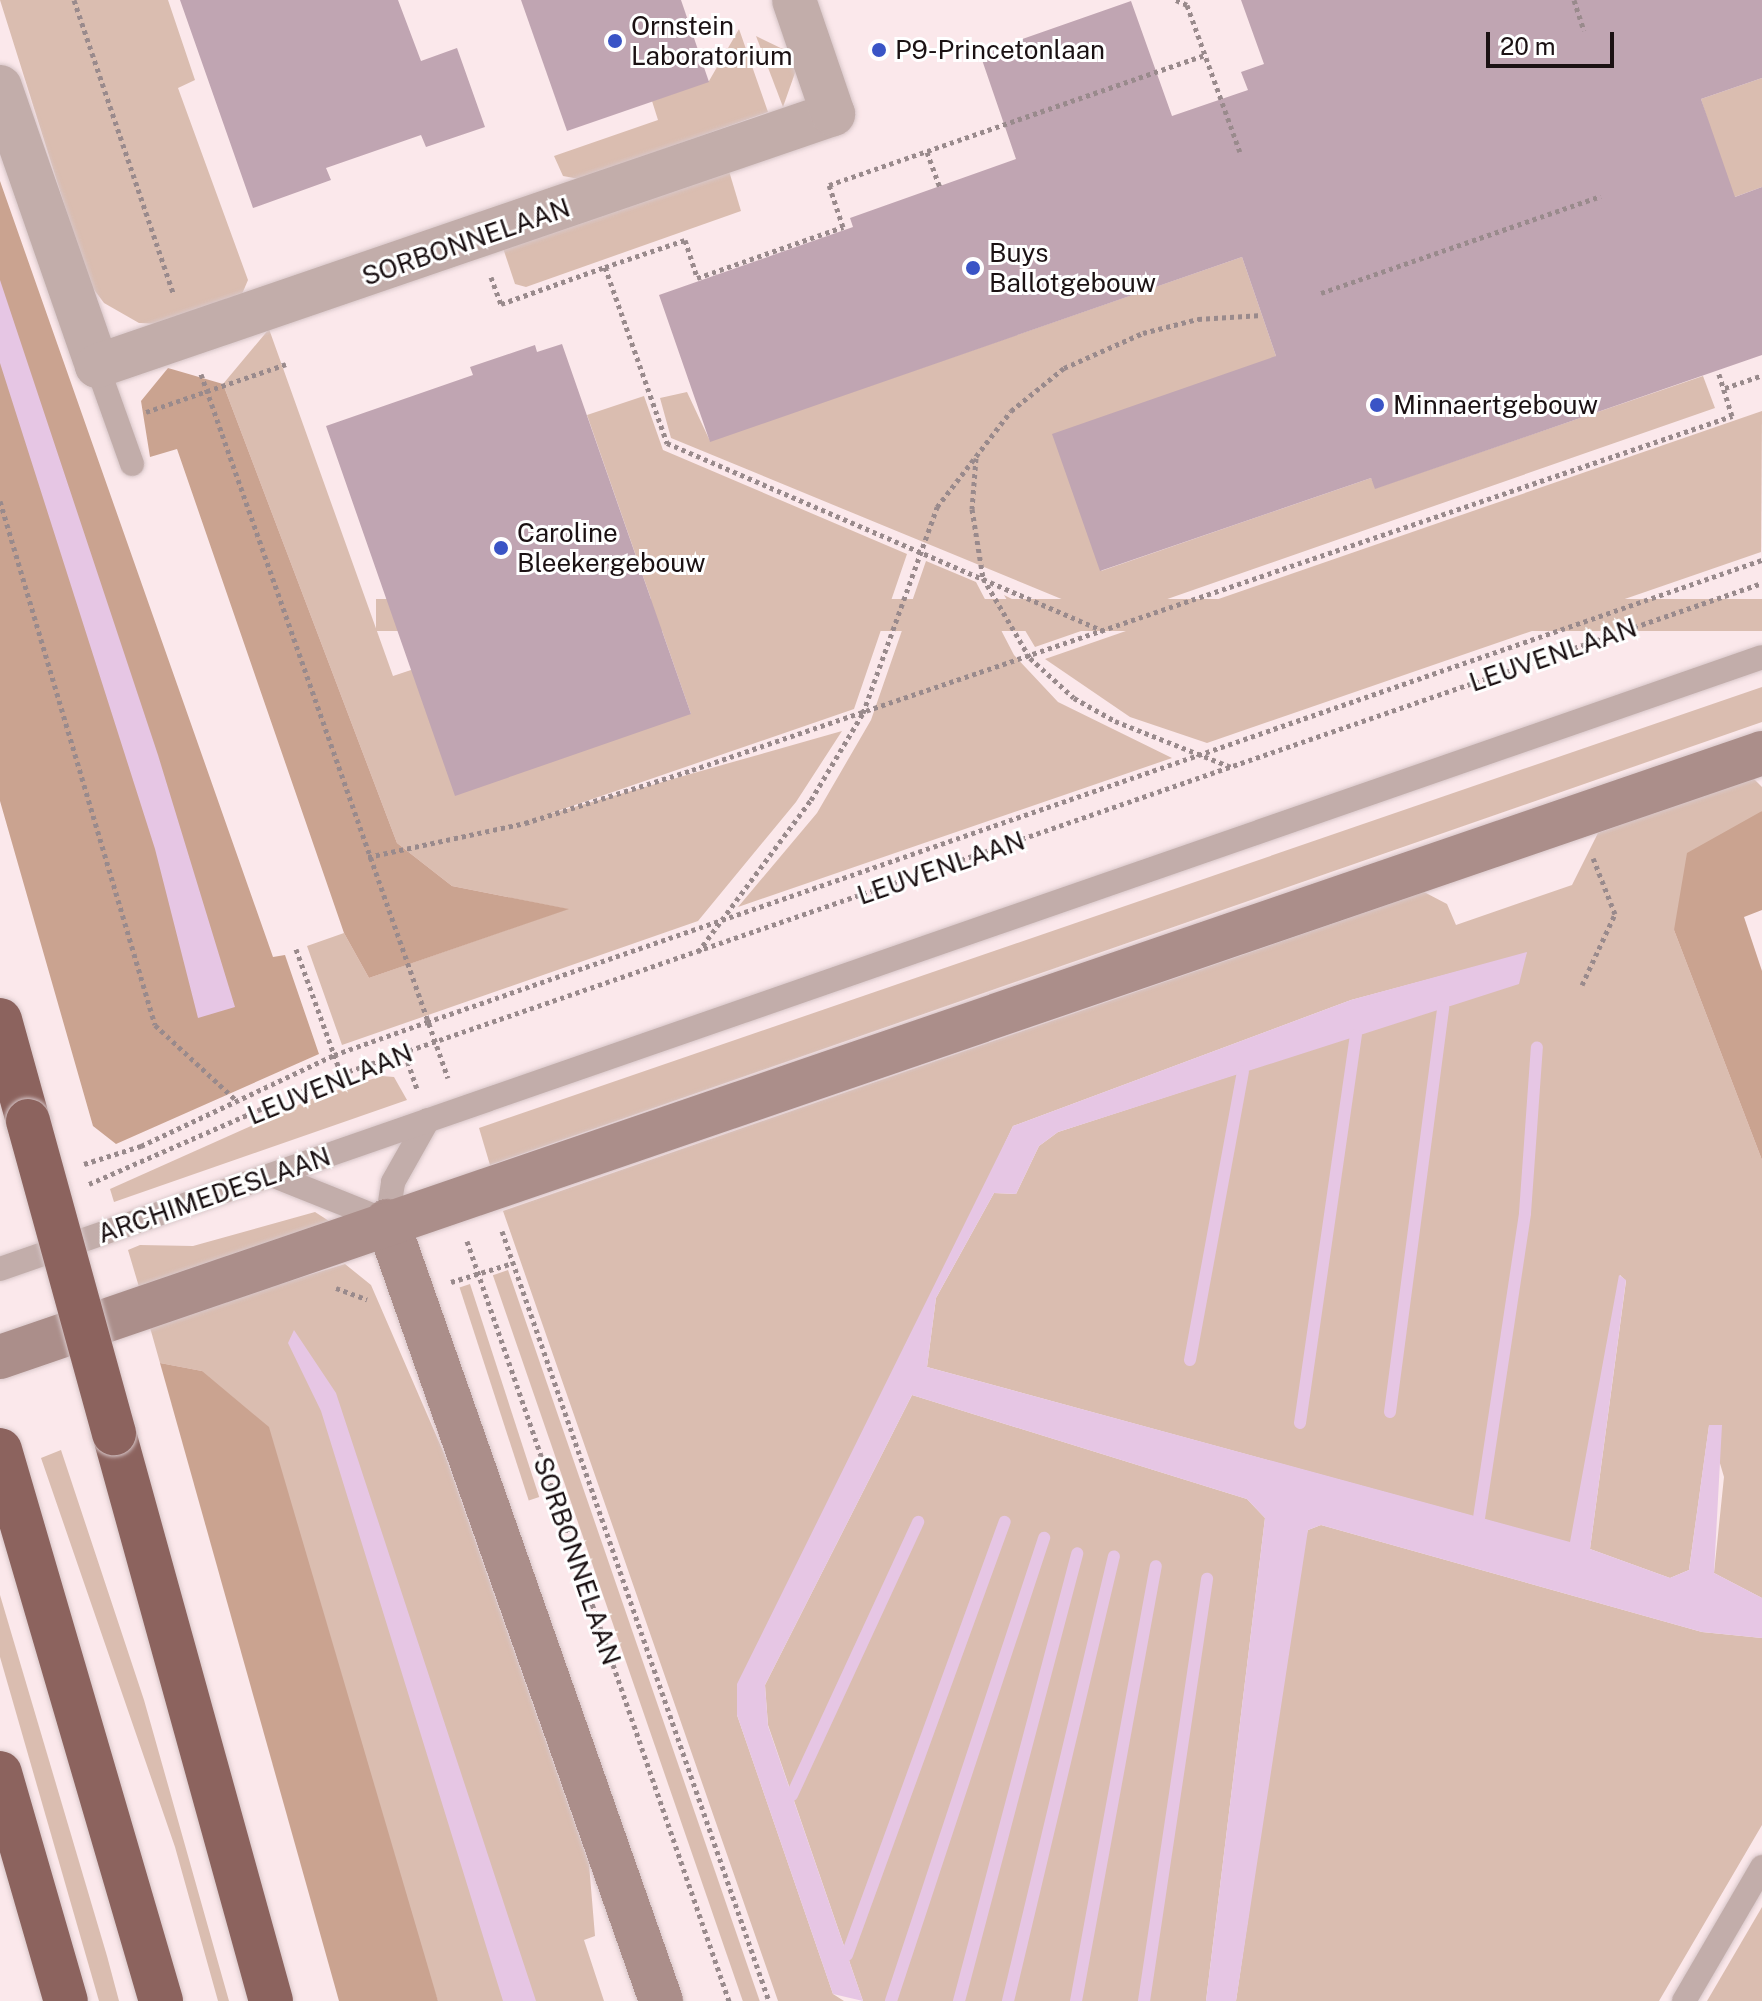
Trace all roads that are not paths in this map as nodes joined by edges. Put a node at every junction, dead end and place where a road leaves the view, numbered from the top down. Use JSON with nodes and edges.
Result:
{"nodes":[{"id":1,"x":794,"y":0,"type":"edge"},
{"id":2,"x":0,"y":87,"type":"edge"},
{"id":3,"x":97,"y":366,"type":"junction"},
{"id":4,"x":132,"y":464,"type":"dead end"},
{"id":5,"x":1762,"y":657,"type":"edge"},
{"id":6,"x":1762,"y":753,"type":"edge"},
{"id":7,"x":0,"y":1020,"type":"edge"},
{"id":8,"x":428,"y":1120,"type":"junction"},
{"id":9,"x":272,"y":1175,"type":"junction"},
{"id":10,"x":387,"y":1221,"type":"junction"},
{"id":11,"x":0,"y":1269,"type":"edge"},
{"id":12,"x":0,"y":1357,"type":"edge"},
{"id":13,"x":3,"y":1460,"type":"edge"},
{"id":14,"x":0,"y":1773,"type":"edge"},
{"id":15,"x":1762,"y":1867,"type":"edge"},
{"id":16,"x":66,"y":2001,"type":"edge"},
{"id":17,"x":161,"y":2001,"type":"edge"},
{"id":18,"x":271,"y":2001,"type":"edge"},
{"id":19,"x":661,"y":2001,"type":"edge"},
{"id":20,"x":1684,"y":2001,"type":"edge"}],
"edges":[{"from":1,"to":3,"type":"street","name":"SORBONNELAAN"},
{"from":2,"to":3,"type":"street"},
{"from":3,"to":4,"type":"lane"},
{"from":5,"to":8,"type":"lane"},
{"from":6,"to":10,"type":"main road"},
{"from":7,"to":18,"type":"highway","bridge":true},
{"from":8,"to":9,"type":"lane","name":"ARCHIMEDESLAAN"},
{"from":8,"to":10,"type":"lane"},
{"from":9,"to":10,"type":"lane"},
{"from":9,"to":11,"type":"lane","name":"ARCHIMEDESLAAN"},
{"from":10,"to":12,"type":"main road"},
{"from":10,"to":19,"type":"main road"},
{"from":13,"to":17,"type":"highway"},
{"from":14,"to":16,"type":"highway"},
{"from":15,"to":20,"type":"lane"}]}
